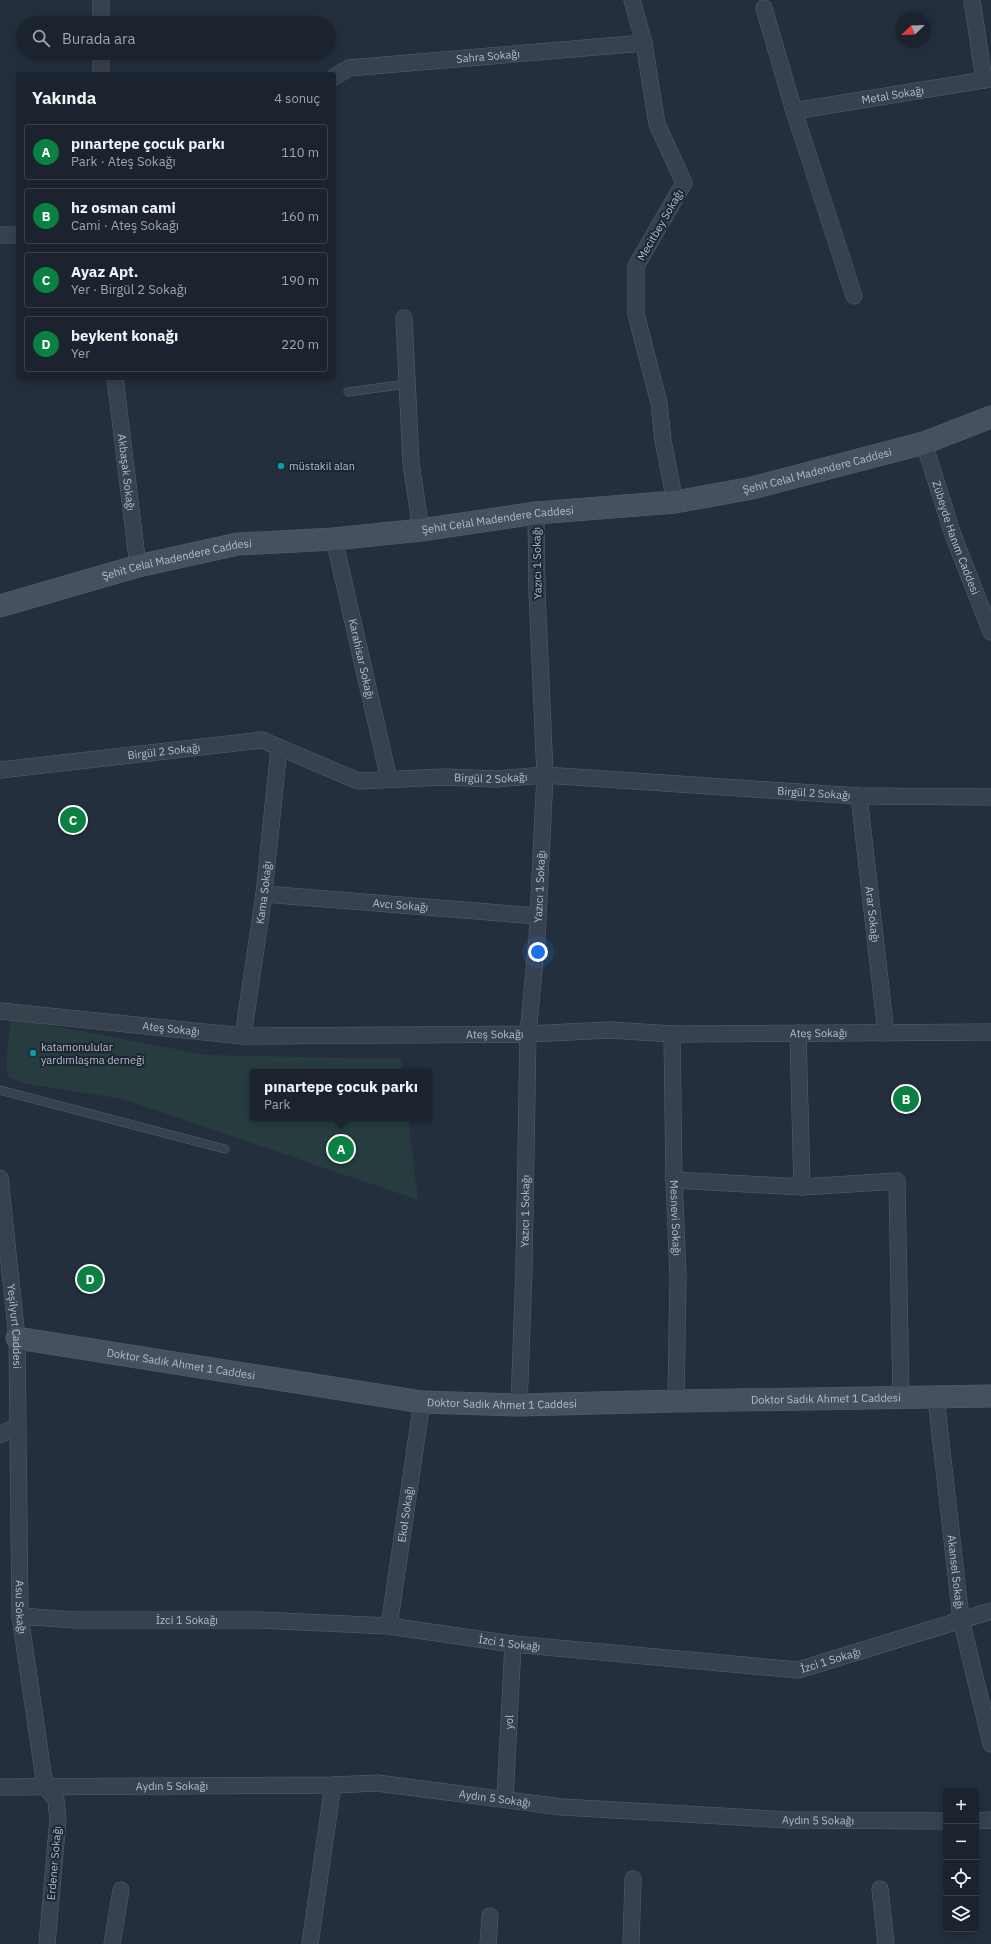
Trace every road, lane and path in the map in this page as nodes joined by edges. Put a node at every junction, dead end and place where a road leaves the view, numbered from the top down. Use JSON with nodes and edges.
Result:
{"nodes":[{"id":1,"x":101,"y":0,"type":"edge"},
{"id":2,"x":632,"y":0,"type":"edge"},
{"id":3,"x":972,"y":0,"type":"edge"},
{"id":4,"x":764,"y":8,"type":"dead end"},
{"id":5,"x":101,"y":16,"type":"edge"},
{"id":6,"x":644,"y":43,"type":"junction"},
{"id":7,"x":101,"y":60,"type":"edge"},
{"id":8,"x":101,"y":72,"type":"edge"},
{"id":9,"x":336,"y":76,"type":"edge"},
{"id":10,"x":987,"y":80,"type":"edge"},
{"id":11,"x":794,"y":111,"type":"junction"},
{"id":12,"x":0,"y":235,"type":"edge"},
{"id":13,"x":16,"y":235,"type":"edge"},
{"id":14,"x":854,"y":296,"type":"dead end"},
{"id":15,"x":404,"y":318,"type":"dead end"},
{"id":16,"x":115,"y":380,"type":"edge"},
{"id":17,"x":408,"y":384,"type":"junction"},
{"id":18,"x":348,"y":392,"type":"dead end"},
{"id":19,"x":991,"y":418,"type":"edge"},
{"id":20,"x":924,"y":443,"type":"junction"},
{"id":21,"x":675,"y":502,"type":"junction"},
{"id":22,"x":536,"y":513,"type":"junction"},
{"id":23,"x":421,"y":530,"type":"junction"},
{"id":24,"x":334,"y":539,"type":"junction"},
{"id":25,"x":138,"y":566,"type":"junction"},
{"id":26,"x":0,"y":606,"type":"edge"},
{"id":27,"x":991,"y":632,"type":"edge"},
{"id":28,"x":279,"y":748,"type":"junction"},
{"id":29,"x":0,"y":770,"type":"edge"},
{"id":30,"x":545,"y":775,"type":"junction"},
{"id":31,"x":389,"y":779,"type":"junction"},
{"id":32,"x":859,"y":796,"type":"junction"},
{"id":33,"x":991,"y":796,"type":"edge"},
{"id":34,"x":264,"y":894,"type":"junction"},
{"id":35,"x":537,"y":916,"type":"junction"},
{"id":36,"x":0,"y":1011,"type":"edge"},
{"id":37,"x":991,"y":1032,"type":"edge"},
{"id":38,"x":798,"y":1033,"type":"junction"},
{"id":39,"x":886,"y":1033,"type":"junction"},
{"id":40,"x":528,"y":1034,"type":"junction"},
{"id":41,"x":672,"y":1034,"type":"junction"},
{"id":42,"x":243,"y":1036,"type":"junction"},
{"id":43,"x":0,"y":1090,"type":"edge"},
{"id":44,"x":225,"y":1149,"type":"dead end"},
{"id":45,"x":0,"y":1178,"type":"edge"},
{"id":46,"x":674,"y":1180,"type":"junction"},
{"id":47,"x":802,"y":1187,"type":"junction"},
{"id":48,"x":17,"y":1338,"type":"junction"},
{"id":49,"x":991,"y":1396,"type":"edge"},
{"id":50,"x":901,"y":1398,"type":"junction"},
{"id":51,"x":936,"y":1398,"type":"junction"},
{"id":52,"x":676,"y":1401,"type":"junction"},
{"id":53,"x":422,"y":1402,"type":"junction"},
{"id":54,"x":519,"y":1405,"type":"junction"},
{"id":55,"x":17,"y":1426,"type":"junction"},
{"id":56,"x":0,"y":1435,"type":"edge"},
{"id":57,"x":991,"y":1611,"type":"edge"},
{"id":58,"x":20,"y":1616,"type":"junction"},
{"id":59,"x":961,"y":1619,"type":"junction"},
{"id":60,"x":389,"y":1626,"type":"junction"},
{"id":61,"x":513,"y":1644,"type":"junction"},
{"id":62,"x":991,"y":1744,"type":"edge"},
{"id":63,"x":333,"y":1785,"type":"junction"},
{"id":64,"x":44,"y":1786,"type":"junction"},
{"id":65,"x":0,"y":1787,"type":"edge"},
{"id":66,"x":505,"y":1799,"type":"junction"},
{"id":67,"x":991,"y":1820,"type":"edge"},
{"id":68,"x":943,"y":1821,"type":"edge"},
{"id":69,"x":979,"y":1821,"type":"edge"},
{"id":70,"x":633,"y":1879,"type":"dead end"},
{"id":71,"x":880,"y":1889,"type":"dead end"},
{"id":72,"x":121,"y":1890,"type":"dead end"},
{"id":73,"x":490,"y":1916,"type":"dead end"},
{"id":74,"x":47,"y":1944,"type":"edge"},
{"id":75,"x":112,"y":1944,"type":"edge"},
{"id":76,"x":310,"y":1944,"type":"edge"},
{"id":77,"x":488,"y":1944,"type":"edge"},
{"id":78,"x":630,"y":1944,"type":"edge"},
{"id":79,"x":886,"y":1944,"type":"edge"}],
"edges":[{"from":1,"to":5,"type":"street"},
{"from":2,"to":6,"type":"street","name":"Mecitbey Sokağı"},
{"from":3,"to":10,"type":"street"},
{"from":4,"to":11,"type":"street"},
{"from":6,"to":9,"type":"street","name":"Sahra Sokağı"},
{"from":6,"to":21,"type":"street","name":"Mecitbey Sokağı"},
{"from":7,"to":8,"type":"street"},
{"from":10,"to":11,"type":"street","name":"Metal Sokağı"},
{"from":11,"to":14,"type":"street"},
{"from":12,"to":13,"type":"street"},
{"from":15,"to":17,"type":"street"},
{"from":16,"to":25,"type":"street","name":"Akbaşak Sokağı"},
{"from":17,"to":18,"type":"lane"},
{"from":17,"to":23,"type":"street"},
{"from":19,"to":20,"type":"street","name":"Şehit Celal Madendere Caddesi"},
{"from":20,"to":21,"type":"street","name":"Şehit Celal Madendere Caddesi"},
{"from":20,"to":27,"type":"street","name":"Zübeyde Hanım Caddesi"},
{"from":21,"to":22,"type":"street","name":"Şehit Celal Madendere Caddesi"},
{"from":22,"to":23,"type":"street","name":"Şehit Celal Madendere Caddesi"},
{"from":22,"to":30,"type":"street","name":"Yazıcı 1 Sokağı"},
{"from":23,"to":24,"type":"street","name":"Şehit Celal Madendere Caddesi"},
{"from":24,"to":25,"type":"street","name":"Şehit Celal Madendere Caddesi"},
{"from":24,"to":31,"type":"street","name":"Karahisar Sokağı"},
{"from":25,"to":26,"type":"street","name":"Şehit Celal Madendere Caddesi"},
{"from":28,"to":29,"type":"street","name":"Birgül 2 Sokağı"},
{"from":28,"to":31,"type":"street","name":"Birgül 2 Sokağı"},
{"from":28,"to":34,"type":"street","name":"Kama Sokağı"},
{"from":30,"to":31,"type":"street","name":"Birgül 2 Sokağı"},
{"from":30,"to":32,"type":"street","name":"Birgül 2 Sokağı"},
{"from":30,"to":35,"type":"street","name":"Yazıcı 1 Sokağı"},
{"from":32,"to":33,"type":"street","name":"Birgül 2 Sokağı"},
{"from":32,"to":39,"type":"street","name":"Arar Sokağı"},
{"from":34,"to":35,"type":"street","name":"Avcı Sokağı"},
{"from":34,"to":42,"type":"street","name":"Kama Sokağı"},
{"from":35,"to":40,"type":"street","name":"Yazıcı 1 Sokağı"},
{"from":36,"to":42,"type":"street","name":"Ateş Sokağı"},
{"from":37,"to":39,"type":"street","name":"Ateş Sokağı"},
{"from":38,"to":39,"type":"street","name":"Ateş Sokağı"},
{"from":38,"to":41,"type":"street","name":"Ateş Sokağı"},
{"from":38,"to":47,"type":"street"},
{"from":40,"to":41,"type":"street","name":"Ateş Sokağı"},
{"from":40,"to":42,"type":"street","name":"Ateş Sokağı"},
{"from":40,"to":54,"type":"street","name":"Yazıcı 1 Sokağı"},
{"from":41,"to":46,"type":"street","name":"Mesnevi Sokağı"},
{"from":43,"to":44,"type":"lane"},
{"from":45,"to":48,"type":"street","name":"Yeşilyurt Caddesi"},
{"from":46,"to":47,"type":"street"},
{"from":46,"to":52,"type":"street","name":"Mesnevi Sokağı"},
{"from":47,"to":50,"type":"street"},
{"from":48,"to":53,"type":"street","name":"Doktor Sadık Ahmet 1 Caddesi"},
{"from":48,"to":55,"type":"street","name":"Yeşilyurt Caddesi"},
{"from":49,"to":51,"type":"street","name":"Doktor Sadık Ahmet 1 Caddesi"},
{"from":50,"to":51,"type":"street","name":"Doktor Sadık Ahmet 1 Caddesi"},
{"from":50,"to":52,"type":"street","name":"Doktor Sadık Ahmet 1 Caddesi"},
{"from":51,"to":59,"type":"street","name":"Akansel Sokağı"},
{"from":52,"to":54,"type":"street","name":"Doktor Sadık Ahmet 1 Caddesi"},
{"from":53,"to":54,"type":"street","name":"Doktor Sadık Ahmet 1 Caddesi"},
{"from":53,"to":60,"type":"street","name":"Ekol Sokağı"},
{"from":55,"to":56,"type":"street"},
{"from":55,"to":58,"type":"street","name":"Asu Sokağı"},
{"from":57,"to":59,"type":"street","name":"İzci 1 Sokağı"},
{"from":58,"to":60,"type":"street","name":"İzci 1 Sokağı"},
{"from":58,"to":64,"type":"street","name":"Asu Sokağı"},
{"from":59,"to":61,"type":"street","name":"İzci 1 Sokağı"},
{"from":59,"to":62,"type":"street","name":"Akansel Sokağı"},
{"from":60,"to":61,"type":"street","name":"İzci 1 Sokağı"},
{"from":61,"to":66,"type":"street","name":"yol"},
{"from":63,"to":64,"type":"street","name":"Aydın 5 Sokağı"},
{"from":63,"to":66,"type":"street","name":"Aydın 5 Sokağı"},
{"from":63,"to":76,"type":"street"},
{"from":64,"to":65,"type":"street","name":"Aydın 5 Sokağı"},
{"from":64,"to":74,"type":"street","name":"Erdener Sokağı"},
{"from":66,"to":68,"type":"street","name":"Aydın 5 Sokağı"},
{"from":67,"to":69,"type":"street"},
{"from":70,"to":78,"type":"street"},
{"from":71,"to":79,"type":"street"},
{"from":72,"to":75,"type":"street"},
{"from":73,"to":77,"type":"street"}]}
